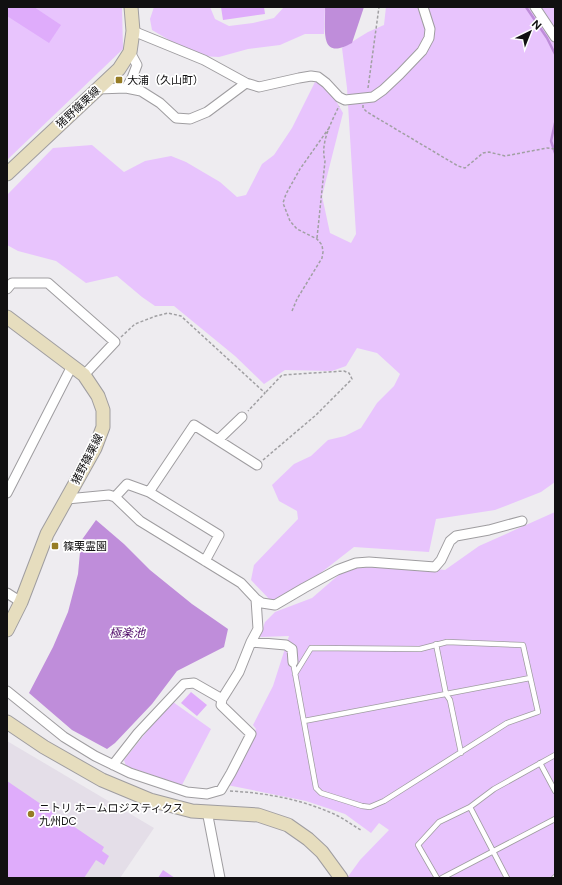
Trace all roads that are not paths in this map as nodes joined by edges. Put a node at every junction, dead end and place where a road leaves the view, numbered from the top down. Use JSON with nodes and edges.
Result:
{"nodes":[{"id":1,"x":131,"y":7,"type":"edge"},
{"id":2,"x":422,"y":7,"type":"edge"},
{"id":3,"x":535,"y":7,"type":"edge"},
{"id":4,"x":133,"y":31,"type":"junction"},
{"id":5,"x":555,"y":37,"type":"edge"},
{"id":6,"x":130,"y":52,"type":"junction"},
{"id":7,"x":246,"y":83,"type":"junction"},
{"id":8,"x":98,"y":88,"type":"junction"},
{"id":9,"x":126,"y":88,"type":"junction"},
{"id":10,"x":7,"y":174,"type":"edge"},
{"id":11,"x":7,"y":289,"type":"edge"},
{"id":12,"x":7,"y":317,"type":"edge"},
{"id":13,"x":72,"y":366,"type":"junction"},
{"id":14,"x":84,"y":375,"type":"junction"},
{"id":15,"x":242,"y":417,"type":"road end"},
{"id":16,"x":218,"y":440,"type":"junction"},
{"id":17,"x":257,"y":465,"type":"road end"},
{"id":18,"x":149,"y":492,"type":"junction"},
{"id":19,"x":7,"y":493,"type":"edge"},
{"id":20,"x":115,"y":497,"type":"junction"},
{"id":21,"x":67,"y":499,"type":"junction"},
{"id":22,"x":522,"y":521,"type":"dead end"},
{"id":23,"x":205,"y":561,"type":"junction"},
{"id":24,"x":7,"y":594,"type":"edge"},
{"id":25,"x":256,"y":599,"type":"junction"},
{"id":26,"x":21,"y":602,"type":"junction"},
{"id":27,"x":7,"y":630,"type":"edge"},
{"id":28,"x":251,"y":642,"type":"junction"},
{"id":29,"x":436,"y":644,"type":"junction"},
{"id":30,"x":293,"y":662,"type":"joint"},
{"id":31,"x":295,"y":674,"type":"junction"},
{"id":32,"x":530,"y":678,"type":"junction"},
{"id":33,"x":7,"y":692,"type":"edge"},
{"id":34,"x":446,"y":694,"type":"junction"},
{"id":35,"x":222,"y":700,"type":"junction"},
{"id":36,"x":304,"y":721,"type":"junction"},
{"id":37,"x":7,"y":722,"type":"edge"},
{"id":38,"x":461,"y":753,"type":"junction"},
{"id":39,"x":555,"y":755,"type":"edge"},
{"id":40,"x":540,"y":763,"type":"junction"},
{"id":41,"x":113,"y":765,"type":"junction"},
{"id":42,"x":555,"y":791,"type":"edge"},
{"id":43,"x":470,"y":807,"type":"junction"},
{"id":44,"x":207,"y":811,"type":"junction"},
{"id":45,"x":555,"y":819,"type":"edge"},
{"id":46,"x":493,"y":851,"type":"junction"},
{"id":47,"x":339,"y":877,"type":"edge"},
{"id":48,"x":220,"y":878,"type":"edge"},
{"id":49,"x":437,"y":878,"type":"edge"},
{"id":50,"x":442,"y":878,"type":"edge"},
{"id":51,"x":507,"y":878,"type":"edge"}],
"edges":[{"from":1,"to":4,"type":"main road","name":"猪野篠栗線"},
{"from":2,"to":7,"type":"street"},
{"from":3,"to":5,"type":"street"},
{"from":4,"to":6,"type":"main road","name":"猪野篠栗線"},
{"from":4,"to":7,"type":"street"},
{"from":6,"to":8,"type":"main road","name":"猪野篠栗線"},
{"from":6,"to":9,"type":"street"},
{"from":7,"to":9,"type":"street"},
{"from":8,"to":9,"type":"street"},
{"from":8,"to":10,"type":"main road","name":"猪野篠栗線"},
{"from":11,"to":14,"type":"street"},
{"from":12,"to":13,"type":"main road","name":"猪野篠栗線"},
{"from":13,"to":14,"type":"main road","name":"猪野篠栗線"},
{"from":13,"to":19,"type":"street"},
{"from":14,"to":21,"type":"main road","name":"猪野篠栗線"},
{"from":15,"to":16,"type":"street"},
{"from":16,"to":17,"type":"street"},
{"from":16,"to":18,"type":"street"},
{"from":18,"to":20,"type":"street"},
{"from":18,"to":23,"type":"street"},
{"from":20,"to":21,"type":"street"},
{"from":20,"to":23,"type":"street"},
{"from":21,"to":26,"type":"main road","name":"猪野篠栗線"},
{"from":22,"to":25,"type":"street"},
{"from":23,"to":25,"type":"street"},
{"from":24,"to":26,"type":"street"},
{"from":25,"to":28,"type":"street"},
{"from":26,"to":27,"type":"main road","name":"猪野篠栗線"},
{"from":28,"to":30,"type":"street"},
{"from":28,"to":35,"type":"street"},
{"from":29,"to":31,"type":"lane"},
{"from":29,"to":32,"type":"lane"},
{"from":29,"to":34,"type":"lane"},
{"from":30,"to":31,"type":"lane"},
{"from":31,"to":36,"type":"lane"},
{"from":32,"to":34,"type":"lane"},
{"from":32,"to":38,"type":"lane"},
{"from":33,"to":41,"type":"street"},
{"from":34,"to":36,"type":"lane"},
{"from":34,"to":38,"type":"lane"},
{"from":35,"to":41,"type":"street"},
{"from":35,"to":41,"type":"street"},
{"from":36,"to":38,"type":"lane"},
{"from":37,"to":44,"type":"main road"},
{"from":39,"to":40,"type":"lane"},
{"from":40,"to":42,"type":"lane"},
{"from":40,"to":43,"type":"lane"},
{"from":43,"to":46,"type":"lane"},
{"from":43,"to":49,"type":"lane"},
{"from":44,"to":47,"type":"main road"},
{"from":44,"to":48,"type":"street"},
{"from":45,"to":46,"type":"lane"},
{"from":46,"to":50,"type":"lane"},
{"from":46,"to":51,"type":"lane"}]}
